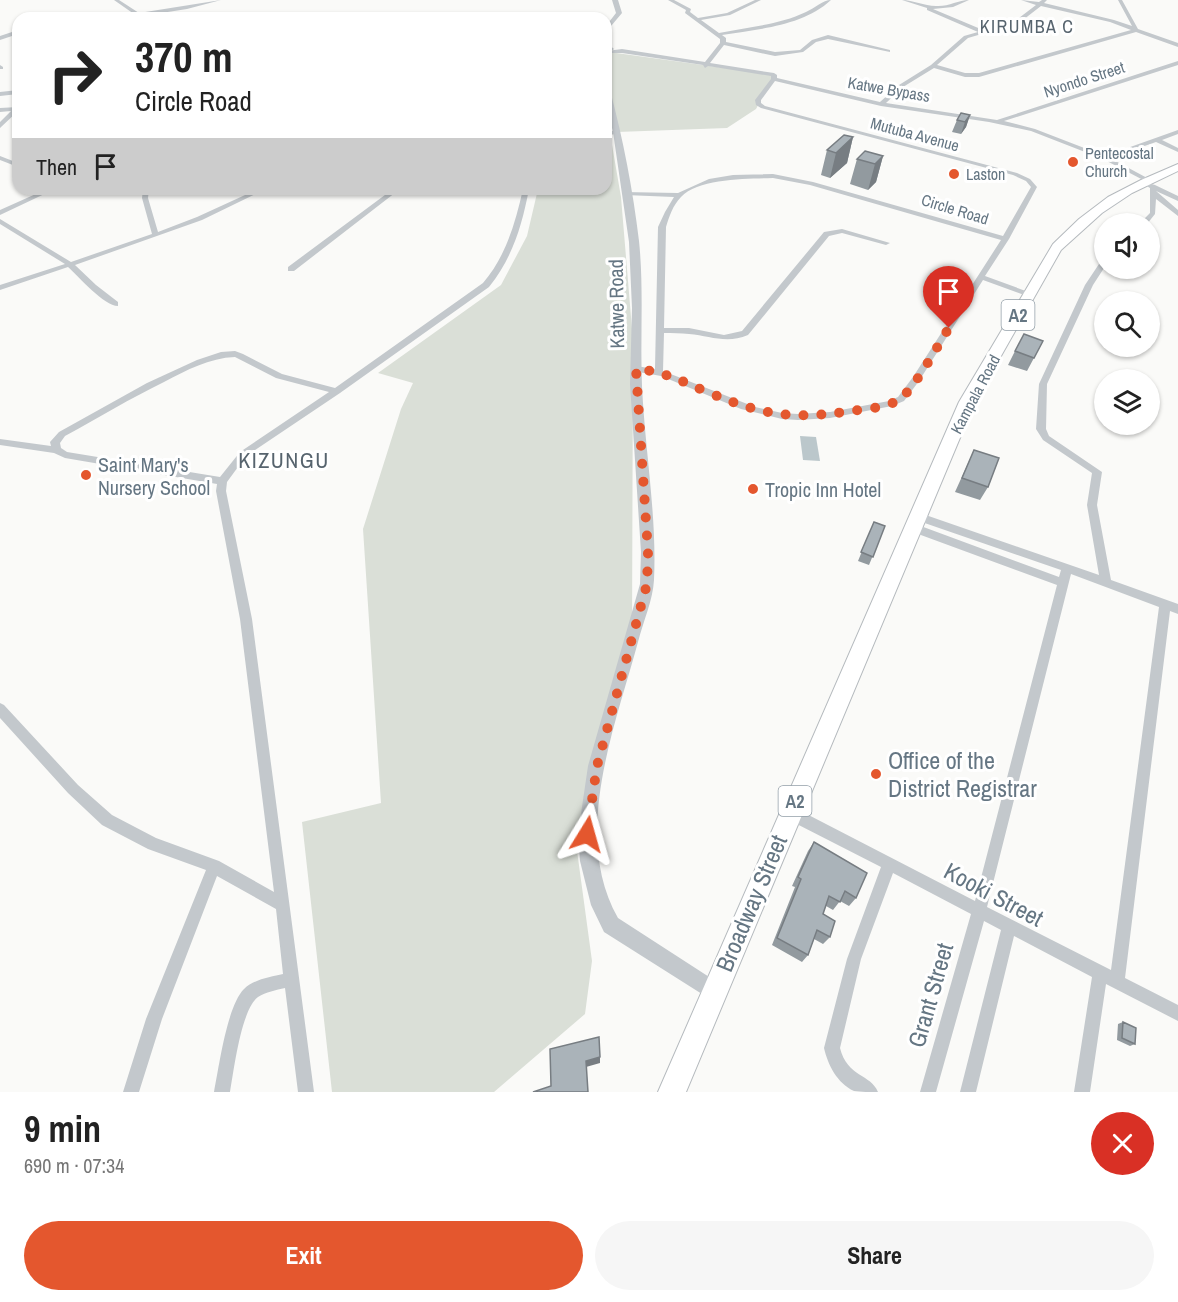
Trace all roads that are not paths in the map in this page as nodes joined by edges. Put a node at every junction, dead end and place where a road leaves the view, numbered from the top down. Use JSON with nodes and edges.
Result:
{"nodes":[{"id":1,"x":116,"y":0,"type":"edge"},
{"id":2,"x":219,"y":0,"type":"edge"},
{"id":3,"x":615,"y":0,"type":"edge"},
{"id":4,"x":670,"y":0,"type":"edge"},
{"id":5,"x":759,"y":0,"type":"edge"},
{"id":6,"x":829,"y":0,"type":"edge"},
{"id":7,"x":904,"y":0,"type":"edge"},
{"id":8,"x":967,"y":0,"type":"edge"},
{"id":9,"x":1023,"y":0,"type":"edge"},
{"id":10,"x":1120,"y":0,"type":"edge"},
{"id":11,"x":1043,"y":2,"type":"edge"},
{"id":12,"x":929,"y":9,"type":"junction"},
{"id":13,"x":134,"y":12,"type":"edge"},
{"id":14,"x":154,"y":12,"type":"edge"},
{"id":15,"x":698,"y":19,"type":"junction"},
{"id":16,"x":612,"y":22,"type":"edge"},
{"id":17,"x":1136,"y":30,"type":"junction"},
{"id":18,"x":981,"y":31,"type":"junction"},
{"id":19,"x":719,"y":34,"type":"junction"},
{"id":20,"x":723,"y":43,"type":"junction"},
{"id":21,"x":1178,"y":45,"type":"edge"},
{"id":22,"x":612,"y":49,"type":"edge"},
{"id":23,"x":888,"y":51,"type":"dead end"},
{"id":24,"x":1178,"y":63,"type":"edge"},
{"id":25,"x":705,"y":66,"type":"junction"},
{"id":26,"x":933,"y":66,"type":"junction"},
{"id":27,"x":774,"y":79,"type":"junction"},
{"id":28,"x":880,"y":104,"type":"junction"},
{"id":29,"x":12,"y":114,"type":"edge"},
{"id":30,"x":999,"y":122,"type":"junction"},
{"id":31,"x":0,"y":126,"type":"edge"},
{"id":32,"x":1178,"y":132,"type":"edge"},
{"id":33,"x":612,"y":133,"type":"edge"},
{"id":34,"x":1157,"y":140,"type":"junction"},
{"id":35,"x":1178,"y":150,"type":"edge"},
{"id":36,"x":1105,"y":158,"type":"junction"},
{"id":37,"x":1178,"y":167,"type":"edge"},
{"id":38,"x":1148,"y":186,"type":"junction"},
{"id":39,"x":625,"y":193,"type":"junction"},
{"id":40,"x":39,"y":195,"type":"edge"},
{"id":41,"x":145,"y":195,"type":"edge"},
{"id":42,"x":252,"y":195,"type":"edge"},
{"id":43,"x":388,"y":195,"type":"edge"},
{"id":44,"x":525,"y":195,"type":"edge"},
{"id":45,"x":679,"y":195,"type":"junction"},
{"id":46,"x":1178,"y":199,"type":"edge"},
{"id":47,"x":0,"y":213,"type":"edge"},
{"id":48,"x":1153,"y":213,"type":"edge"},
{"id":49,"x":1178,"y":214,"type":"edge"},
{"id":50,"x":0,"y":221,"type":"edge"},
{"id":51,"x":155,"y":234,"type":"junction"},
{"id":52,"x":1005,"y":239,"type":"junction"},
{"id":53,"x":886,"y":243,"type":"dead end"},
{"id":54,"x":68,"y":264,"type":"junction"},
{"id":55,"x":291,"y":269,"type":"dead end"},
{"id":56,"x":981,"y":277,"type":"junction"},
{"id":57,"x":1094,"y":278,"type":"edge"},
{"id":58,"x":0,"y":288,"type":"edge"},
{"id":59,"x":1030,"y":294,"type":"junction"},
{"id":60,"x":115,"y":304,"type":"dead end"},
{"id":61,"x":660,"y":331,"type":"junction"},
{"id":62,"x":636,"y":369,"type":"junction"},
{"id":63,"x":659,"y":371,"type":"junction"},
{"id":64,"x":338,"y":391,"type":"junction"},
{"id":65,"x":0,"y":442,"type":"edge"},
{"id":66,"x":56,"y":450,"type":"junction"},
{"id":67,"x":222,"y":481,"type":"junction"},
{"id":68,"x":916,"y":522,"type":"junction"},
{"id":69,"x":1067,"y":568,"type":"junction"},
{"id":70,"x":1064,"y":583,"type":"junction"},
{"id":71,"x":1106,"y":583,"type":"junction"},
{"id":72,"x":1172,"y":607,"type":"edge"},
{"id":73,"x":0,"y":709,"type":"edge"},
{"id":74,"x":790,"y":813,"type":"junction"},
{"id":75,"x":889,"y":864,"type":"junction"},
{"id":76,"x":214,"y":866,"type":"junction"},
{"id":77,"x":282,"y":906,"type":"junction"},
{"id":78,"x":979,"y":912,"type":"junction"},
{"id":79,"x":1009,"y":928,"type":"junction"},
{"id":80,"x":1100,"y":973,"type":"junction"},
{"id":81,"x":292,"y":979,"type":"junction"},
{"id":82,"x":1117,"y":982,"type":"junction"},
{"id":83,"x":713,"y":991,"type":"junction"},
{"id":84,"x":1178,"y":1013,"type":"edge"},
{"id":85,"x":674,"y":1090,"type":"edge"},
{"id":86,"x":131,"y":1092,"type":"edge"},
{"id":87,"x":222,"y":1092,"type":"edge"},
{"id":88,"x":306,"y":1092,"type":"edge"},
{"id":89,"x":870,"y":1092,"type":"edge"},
{"id":90,"x":928,"y":1092,"type":"edge"},
{"id":91,"x":968,"y":1092,"type":"edge"},
{"id":92,"x":1082,"y":1092,"type":"edge"}],
"edges":[{"from":1,"to":13,"type":"street"},
{"from":2,"to":14,"type":"street"},
{"from":3,"to":16,"type":"street"},
{"from":4,"to":15,"type":"street"},
{"from":5,"to":15,"type":"street"},
{"from":6,"to":19,"type":"street"},
{"from":7,"to":12,"type":"street"},
{"from":8,"to":12,"type":"street"},
{"from":9,"to":11,"type":"street"},
{"from":10,"to":17,"type":"street"},
{"from":11,"to":17,"type":"street"},
{"from":11,"to":18,"type":"street"},
{"from":12,"to":18,"type":"street"},
{"from":15,"to":19,"type":"street"},
{"from":17,"to":21,"type":"street"},
{"from":17,"to":26,"type":"street"},
{"from":18,"to":26,"type":"street"},
{"from":19,"to":20,"type":"street"},
{"from":20,"to":23,"type":"street"},
{"from":20,"to":25,"type":"street"},
{"from":22,"to":25,"type":"street","name":"Katwe Bypass"},
{"from":24,"to":30,"type":"street","name":"Nyondo Street"},
{"from":25,"to":27,"type":"street","name":"Katwe Bypass"},
{"from":26,"to":28,"type":"street"},
{"from":27,"to":28,"type":"street","name":"Katwe Bypass"},
{"from":27,"to":52,"type":"street","name":"Mutuba Avenue"},
{"from":28,"to":30,"type":"street","name":"Katwe Bypass"},
{"from":29,"to":31,"type":"street"},
{"from":30,"to":36,"type":"street","name":"Katwe Bypass"},
{"from":32,"to":34,"type":"street"},
{"from":33,"to":39,"type":"street","name":"Katwe Road"},
{"from":34,"to":35,"type":"street"},
{"from":34,"to":36,"type":"street"},
{"from":36,"to":38,"type":"street","name":"Katwe Bypass"},
{"from":37,"to":38,"type":"main road","name":"Kampala Road","number":"A2"},
{"from":38,"to":46,"type":"street"},
{"from":38,"to":48,"type":"street"},
{"from":38,"to":49,"type":"street"},
{"from":38,"to":59,"type":"main road","name":"Kampala Road","number":"A2"},
{"from":39,"to":45,"type":"street"},
{"from":39,"to":62,"type":"street","name":"Katwe Road"},
{"from":40,"to":47,"type":"street"},
{"from":41,"to":51,"type":"street"},
{"from":42,"to":51,"type":"street"},
{"from":43,"to":55,"type":"street"},
{"from":44,"to":64,"type":"street"},
{"from":45,"to":52,"type":"street","name":"Circle Road"},
{"from":45,"to":61,"type":"street"},
{"from":50,"to":54,"type":"street"},
{"from":51,"to":54,"type":"street"},
{"from":52,"to":56,"type":"street","name":"Circle Road"},
{"from":53,"to":61,"type":"street"},
{"from":54,"to":58,"type":"street"},
{"from":54,"to":60,"type":"street"},
{"from":56,"to":59,"type":"street"},
{"from":56,"to":63,"type":"street","name":"Circle Road"},
{"from":57,"to":71,"type":"street"},
{"from":59,"to":68,"type":"main road","name":"Kampala Road","number":"A2"},
{"from":61,"to":63,"type":"street"},
{"from":62,"to":63,"type":"street","name":"Circle Road"},
{"from":62,"to":83,"type":"street","name":"Katwe Road"},
{"from":64,"to":66,"type":"street"},
{"from":64,"to":67,"type":"street"},
{"from":65,"to":66,"type":"street"},
{"from":66,"to":67,"type":"street"},
{"from":67,"to":77,"type":"street"},
{"from":68,"to":69,"type":"street"},
{"from":68,"to":70,"type":"street"},
{"from":68,"to":74,"type":"main road","name":"Broadway Street","number":"A2"},
{"from":69,"to":70,"type":"street","name":"Grant Street"},
{"from":69,"to":71,"type":"street"},
{"from":70,"to":78,"type":"street","name":"Grant Street"},
{"from":71,"to":72,"type":"street"},
{"from":72,"to":82,"type":"street"},
{"from":73,"to":76,"type":"street"},
{"from":74,"to":75,"type":"street","name":"Kooki Street"},
{"from":74,"to":83,"type":"main road","name":"Broadway Street","number":"A2"},
{"from":75,"to":78,"type":"street","name":"Kooki Street"},
{"from":75,"to":89,"type":"street"},
{"from":76,"to":77,"type":"street"},
{"from":76,"to":86,"type":"street"},
{"from":77,"to":81,"type":"street"},
{"from":78,"to":79,"type":"street","name":"Kooki Street"},
{"from":78,"to":90,"type":"street","name":"Grant Street"},
{"from":79,"to":80,"type":"street","name":"Kooki Street"},
{"from":79,"to":91,"type":"street"},
{"from":80,"to":82,"type":"street","name":"Kooki Street"},
{"from":80,"to":92,"type":"street"},
{"from":81,"to":87,"type":"street"},
{"from":81,"to":88,"type":"street"},
{"from":82,"to":84,"type":"street","name":"Kooki Street"},
{"from":83,"to":85,"type":"main road","name":"Broadway Street","number":"A2"}]}
